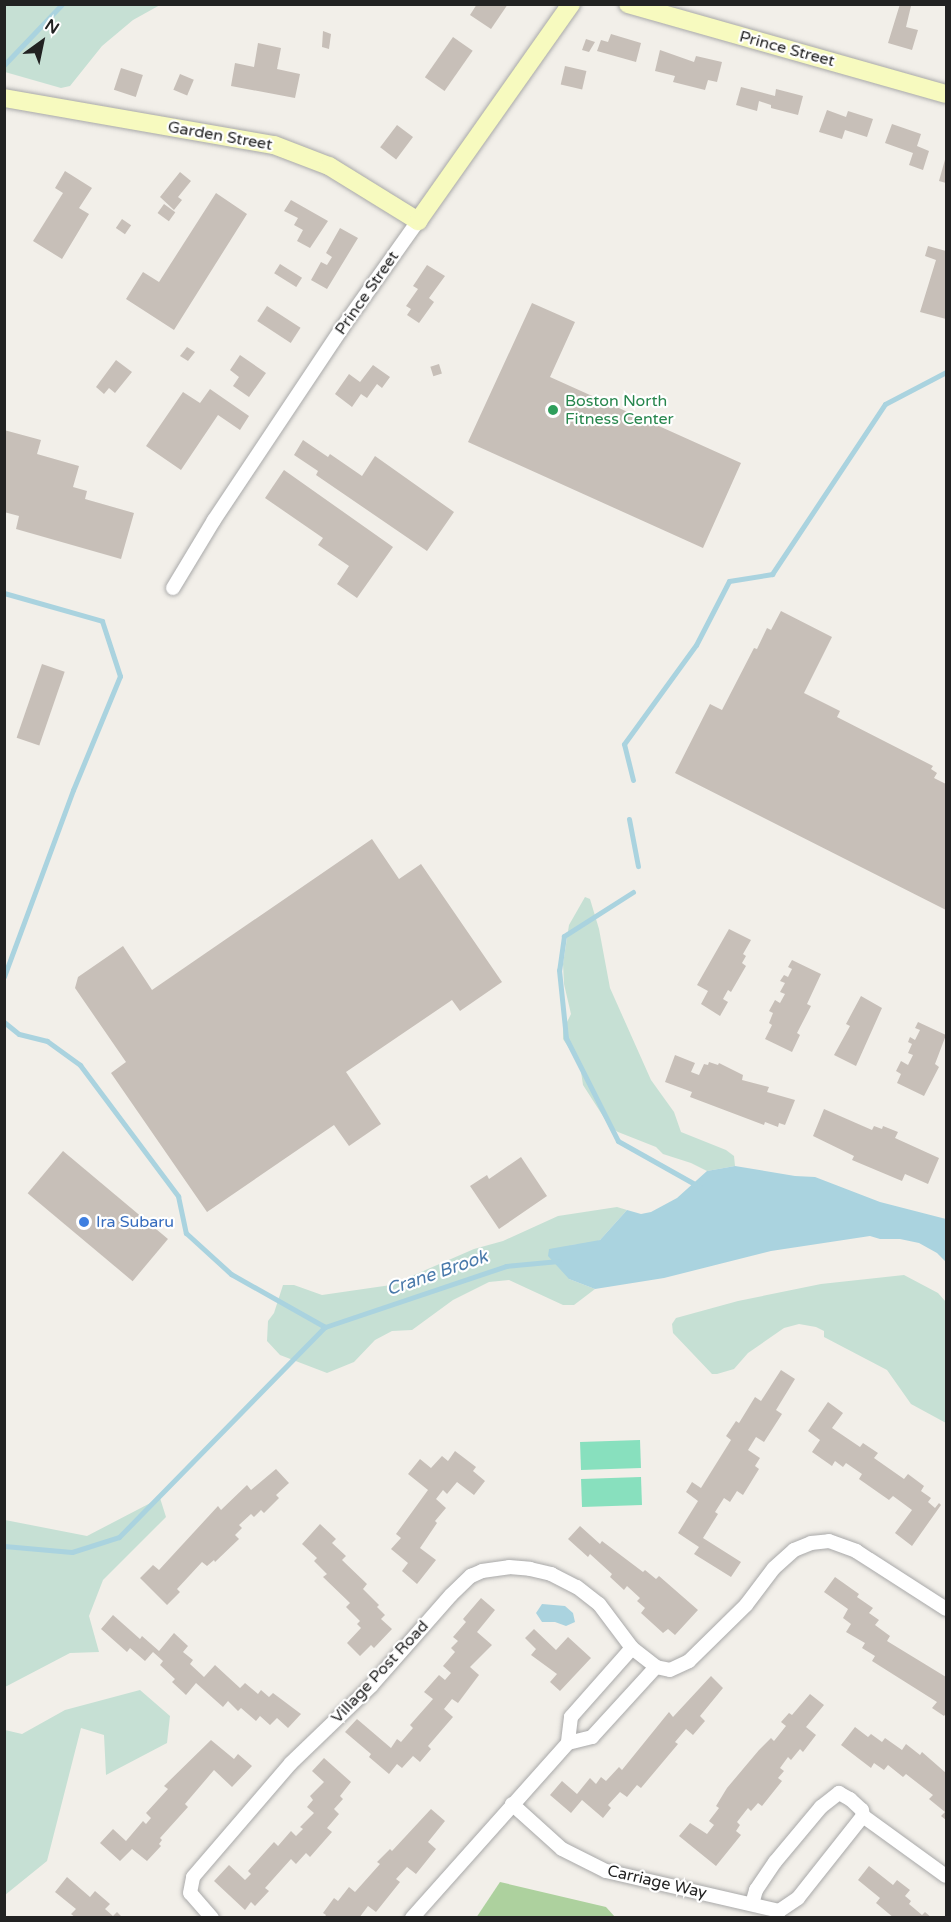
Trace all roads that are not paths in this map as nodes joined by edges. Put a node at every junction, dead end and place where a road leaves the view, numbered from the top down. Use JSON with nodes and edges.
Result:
{"nodes":[{"id":1,"x":571,"y":4,"type":"edge"},
{"id":2,"x":628,"y":4,"type":"edge"},
{"id":3,"x":661,"y":9,"type":"edge"},
{"id":4,"x":946,"y":94,"type":"edge"},
{"id":5,"x":4,"y":98,"type":"edge"},
{"id":6,"x":418,"y":221,"type":"junction"},
{"id":7,"x":173,"y":588,"type":"dead end"},
{"id":8,"x":946,"y":1610,"type":"edge"},
{"id":9,"x":632,"y":1648,"type":"junction"},
{"id":10,"x":656,"y":1667,"type":"junction"},
{"id":11,"x":568,"y":1743,"type":"junction"},
{"id":12,"x":512,"y":1804,"type":"junction"},
{"id":13,"x":863,"y":1816,"type":"junction"},
{"id":14,"x":946,"y":1876,"type":"edge"},
{"id":15,"x":752,"y":1904,"type":"junction"},
{"id":16,"x":212,"y":1917,"type":"edge"},
{"id":17,"x":412,"y":1917,"type":"edge"}],
"edges":[{"from":1,"to":6,"type":"main road","name":"Prince Street"},
{"from":2,"to":3,"type":"main road","name":"Prince Street"},
{"from":3,"to":4,"type":"main road","name":"Prince Street"},
{"from":5,"to":6,"type":"main road","name":"Garden Street"},
{"from":6,"to":7,"type":"street","name":"Prince Street"},
{"from":8,"to":10,"type":"street"},
{"from":9,"to":10,"type":"street","name":"Village Post Road"},
{"from":9,"to":11,"type":"street"},
{"from":9,"to":16,"type":"street","name":"Village Post Road"},
{"from":10,"to":11,"type":"street"},
{"from":11,"to":12,"type":"street"},
{"from":12,"to":15,"type":"street","name":"Carriage Way"},
{"from":12,"to":17,"type":"street"},
{"from":13,"to":14,"type":"street"},
{"from":13,"to":15,"type":"street","name":"Carriage Way"},
{"from":13,"to":15,"type":"street"}]}
